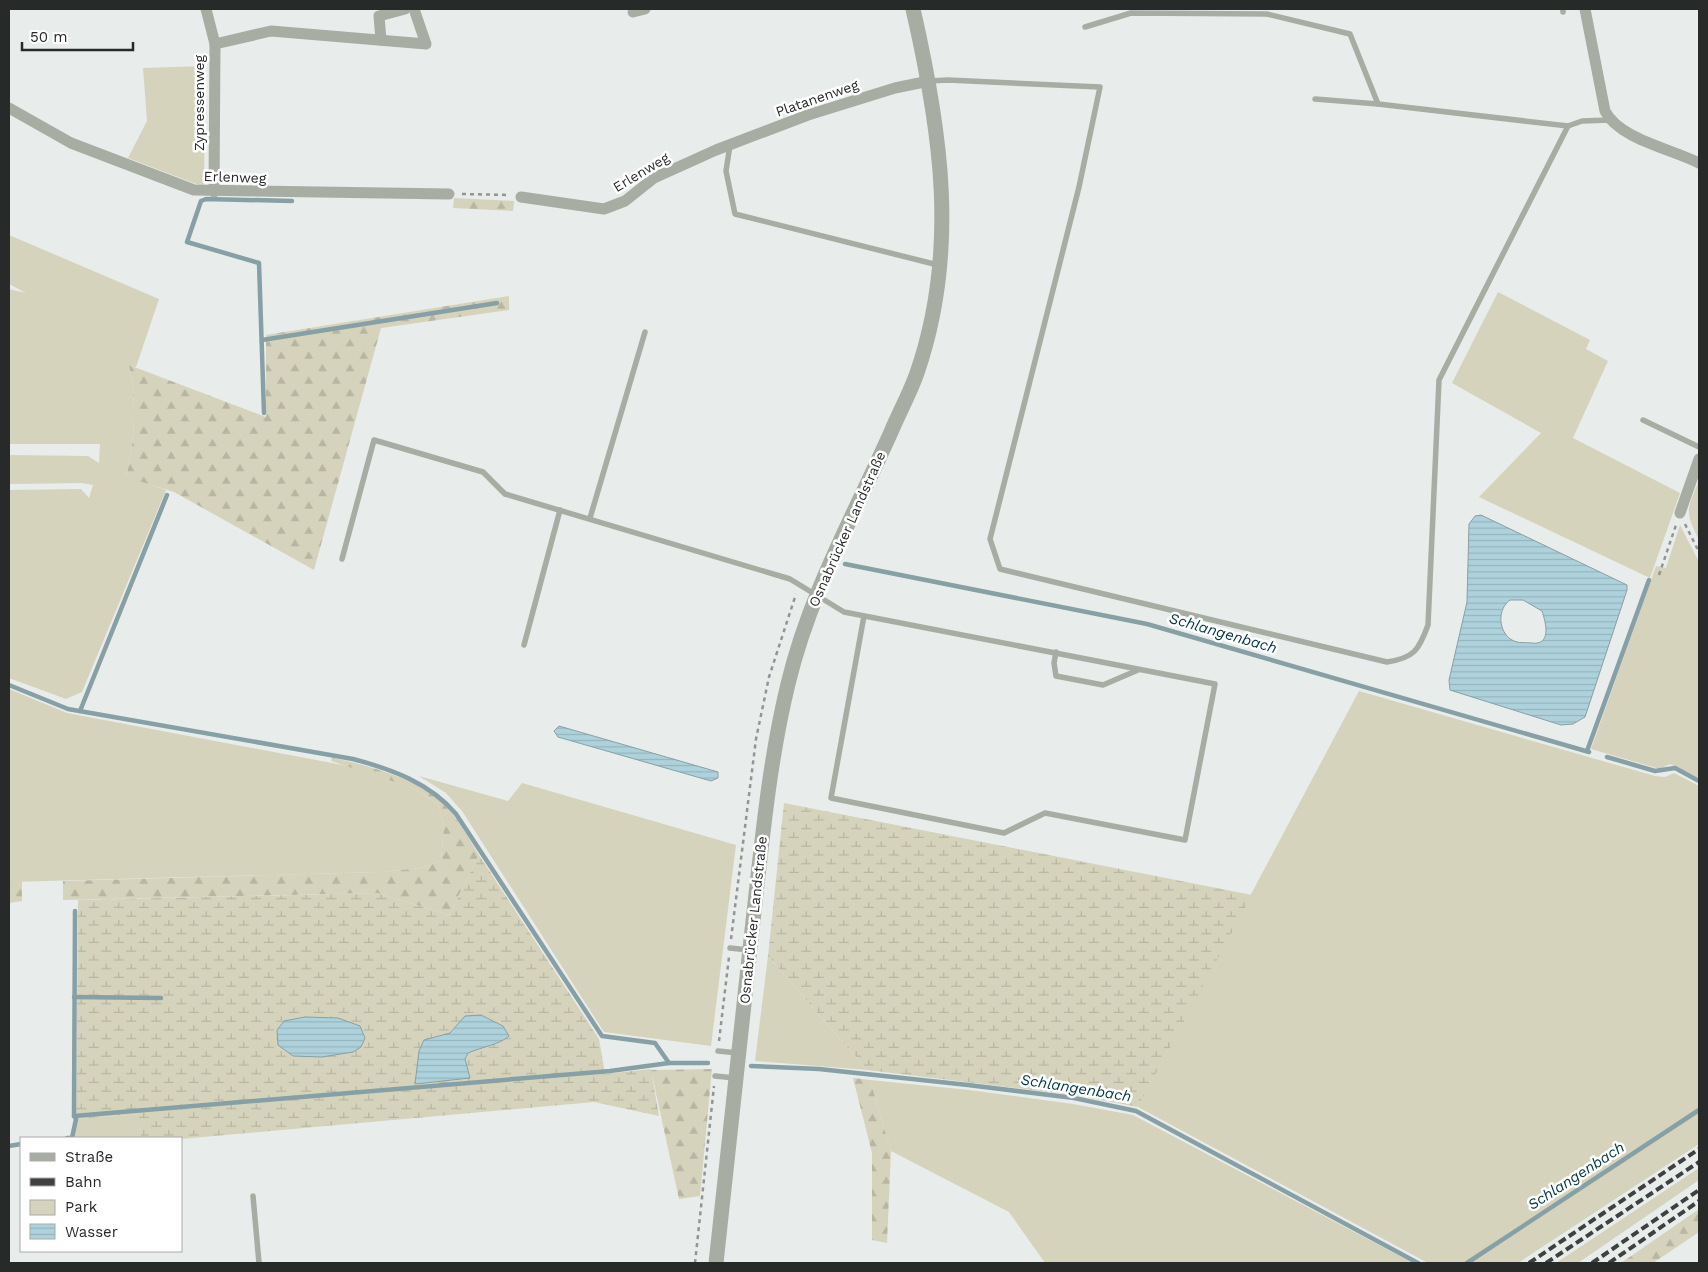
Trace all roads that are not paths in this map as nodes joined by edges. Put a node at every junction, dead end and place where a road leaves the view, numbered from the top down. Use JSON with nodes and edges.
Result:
{"nodes":[{"id":1,"x":206,"y":9,"type":"edge"},
{"id":2,"x":405,"y":9,"type":"edge"},
{"id":3,"x":414,"y":9,"type":"edge"},
{"id":4,"x":645,"y":9,"type":"edge"},
{"id":5,"x":913,"y":9,"type":"edge"},
{"id":6,"x":1585,"y":9,"type":"edge"},
{"id":7,"x":633,"y":12,"type":"dead end"},
{"id":8,"x":1085,"y":27,"type":"dead end"},
{"id":9,"x":381,"y":40,"type":"junction"},
{"id":10,"x":214,"y":44,"type":"junction"},
{"id":11,"x":929,"y":81,"type":"junction"},
{"id":12,"x":1315,"y":98,"type":"dead end"},
{"id":13,"x":1378,"y":104,"type":"junction"},
{"id":14,"x":9,"y":108,"type":"edge"},
{"id":15,"x":1610,"y":120,"type":"junction"},
{"id":16,"x":1568,"y":126,"type":"junction"},
{"id":17,"x":730,"y":144,"type":"junction"},
{"id":18,"x":716,"y":150,"type":"joint"},
{"id":19,"x":1699,"y":163,"type":"edge"},
{"id":20,"x":214,"y":192,"type":"junction"},
{"id":21,"x":449,"y":194,"type":"road end"},
{"id":22,"x":520,"y":197,"type":"road end"},
{"id":23,"x":940,"y":266,"type":"junction"},
{"id":24,"x":645,"y":332,"type":"dead end"},
{"id":25,"x":1644,"y":420,"type":"dead end"},
{"id":26,"x":1699,"y":448,"type":"edge"},
{"id":27,"x":1699,"y":459,"type":"edge"},
{"id":28,"x":560,"y":510,"type":"junction"},
{"id":29,"x":1680,"y":513,"type":"road end"},
{"id":30,"x":590,"y":518,"type":"junction"},
{"id":31,"x":342,"y":559,"type":"dead end"},
{"id":32,"x":816,"y":595,"type":"junction"},
{"id":33,"x":864,"y":616,"type":"junction"},
{"id":34,"x":524,"y":645,"type":"dead end"},
{"id":35,"x":1056,"y":652,"type":"junction"},
{"id":36,"x":1140,"y":669,"type":"junction"},
{"id":37,"x":730,"y":948,"type":"dead end"},
{"id":38,"x":750,"y":951,"type":"junction"},
{"id":39,"x":718,"y":1051,"type":"dead end"},
{"id":40,"x":738,"y":1054,"type":"junction"},
{"id":41,"x":715,"y":1076,"type":"dead end"},
{"id":42,"x":736,"y":1078,"type":"junction"},
{"id":43,"x":253,"y":1196,"type":"dead end"},
{"id":44,"x":258,"y":1263,"type":"edge"},
{"id":45,"x":716,"y":1263,"type":"edge"}],
"edges":[{"from":1,"to":10,"type":"street","name":"Zypressenweg"},
{"from":2,"to":9,"type":"street"},
{"from":3,"to":9,"type":"street","name":"Zypressenweg"},
{"from":4,"to":7,"type":"street"},
{"from":5,"to":11,"type":"street","name":"Osnabrücker Landstraße"},
{"from":6,"to":15,"type":"street"},
{"from":8,"to":13,"type":"lane"},
{"from":9,"to":10,"type":"street","name":"Zypressenweg"},
{"from":10,"to":20,"type":"street","name":"Zypressenweg"},
{"from":11,"to":16,"type":"lane"},
{"from":11,"to":17,"type":"street","name":"Platanenweg"},
{"from":11,"to":23,"type":"street","name":"Osnabrücker Landstraße"},
{"from":12,"to":13,"type":"lane"},
{"from":13,"to":16,"type":"lane"},
{"from":14,"to":20,"type":"street","name":"Erlenweg"},
{"from":15,"to":16,"type":"lane"},
{"from":15,"to":19,"type":"street"},
{"from":17,"to":18,"type":"street","name":"Platanenweg"},
{"from":17,"to":23,"type":"lane"},
{"from":18,"to":22,"type":"street","name":"Erlenweg"},
{"from":20,"to":21,"type":"street","name":"Erlenweg"},
{"from":23,"to":32,"type":"street","name":"Osnabrücker Landstraße"},
{"from":24,"to":30,"type":"lane"},
{"from":25,"to":26,"type":"lane"},
{"from":27,"to":29,"type":"street"},
{"from":28,"to":30,"type":"lane"},
{"from":28,"to":31,"type":"lane"},
{"from":28,"to":34,"type":"lane"},
{"from":30,"to":32,"type":"lane"},
{"from":32,"to":33,"type":"lane"},
{"from":32,"to":38,"type":"street","name":"Osnabrücker Landstraße"},
{"from":33,"to":35,"type":"lane"},
{"from":33,"to":36,"type":"lane"},
{"from":35,"to":36,"type":"lane"},
{"from":35,"to":36,"type":"lane"},
{"from":37,"to":38,"type":"lane"},
{"from":38,"to":40,"type":"street","name":"Osnabrücker Landstraße"},
{"from":39,"to":40,"type":"lane"},
{"from":40,"to":42,"type":"street","name":"Osnabrücker Landstraße"},
{"from":41,"to":42,"type":"lane"},
{"from":42,"to":45,"type":"street","name":"Osnabrücker Landstraße"},
{"from":43,"to":44,"type":"lane"}]}
